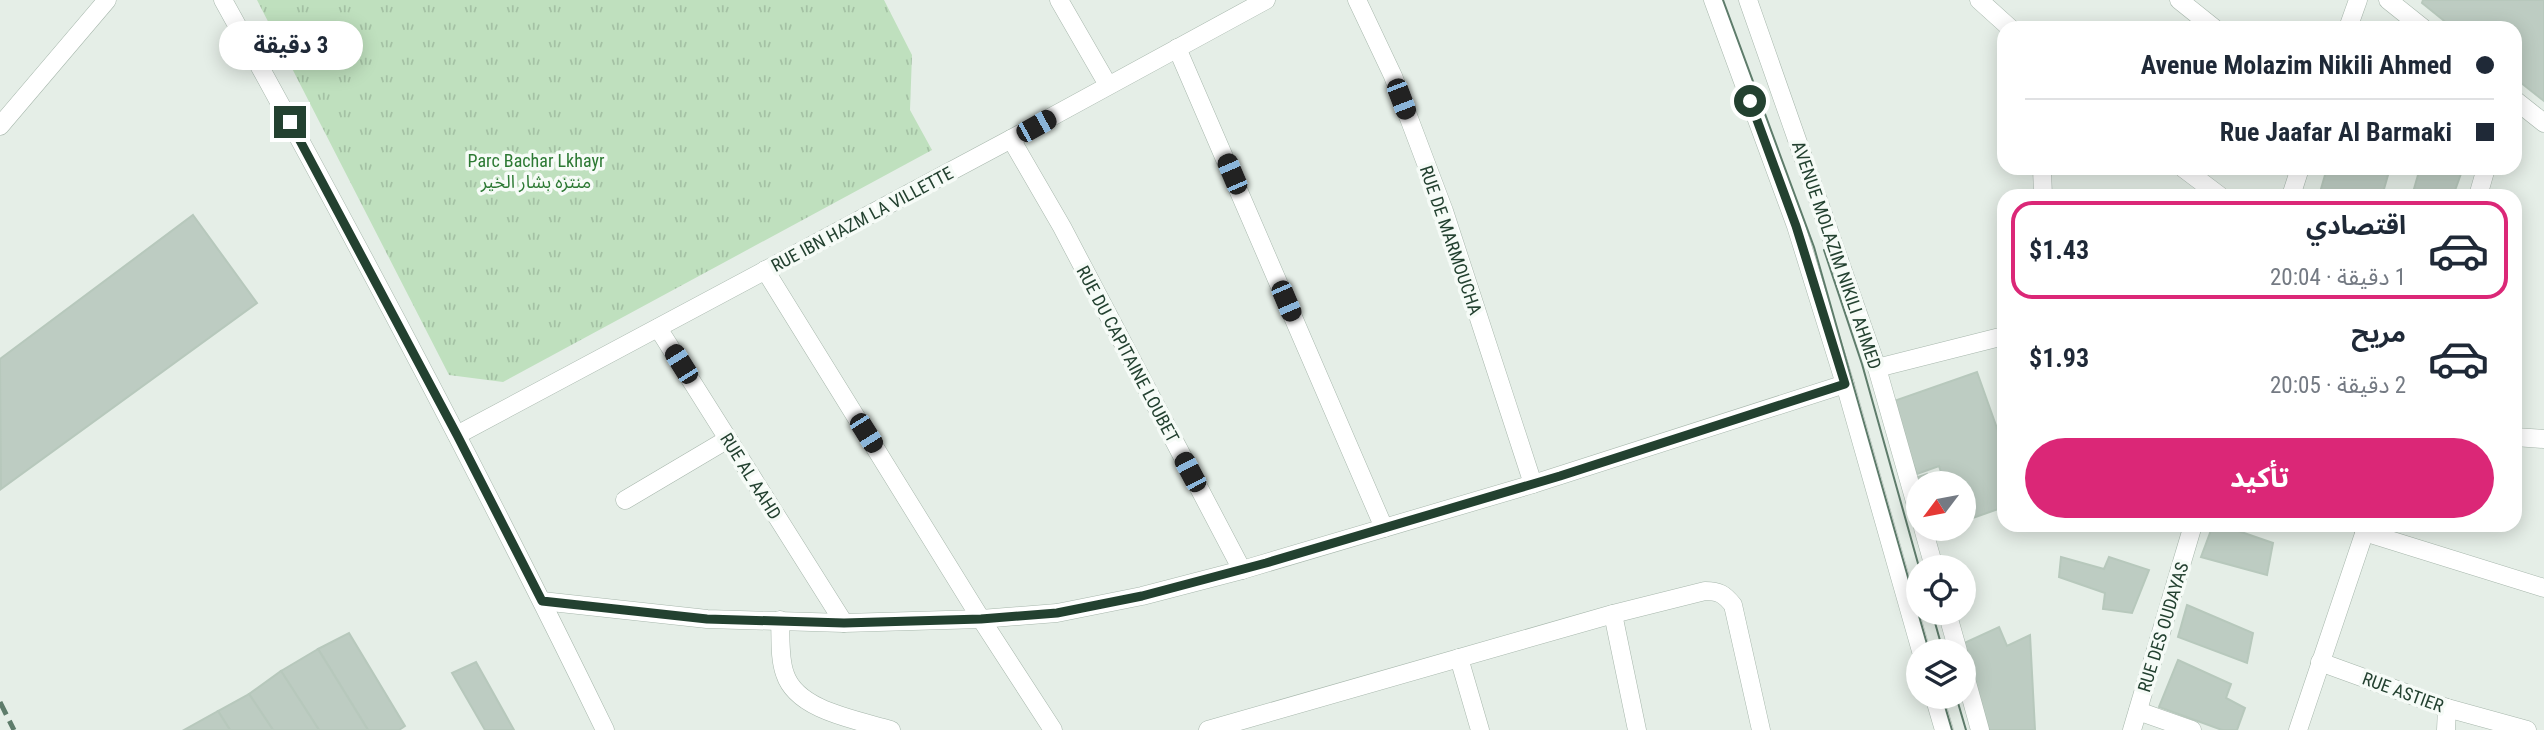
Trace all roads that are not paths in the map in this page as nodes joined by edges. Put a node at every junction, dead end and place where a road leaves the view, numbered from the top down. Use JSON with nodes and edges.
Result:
{"nodes":[{"id":1,"x":107,"y":0,"type":"edge"},
{"id":2,"x":223,"y":0,"type":"edge"},
{"id":3,"x":1059,"y":0,"type":"edge"},
{"id":4,"x":1266,"y":0,"type":"edge"},
{"id":5,"x":1357,"y":0,"type":"edge"},
{"id":6,"x":1713,"y":0,"type":"edge"},
{"id":7,"x":1748,"y":0,"type":"edge"},
{"id":8,"x":1979,"y":0,"type":"edge"},
{"id":9,"x":2179,"y":0,"type":"edge"},
{"id":10,"x":2358,"y":0,"type":"edge"},
{"id":11,"x":2388,"y":0,"type":"edge"},
{"id":12,"x":2002,"y":21,"type":"edge"},
{"id":13,"x":2205,"y":21,"type":"edge"},
{"id":14,"x":2350,"y":21,"type":"edge"},
{"id":15,"x":2414,"y":21,"type":"edge"},
{"id":16,"x":1177,"y":48,"type":"junction"},
{"id":17,"x":1108,"y":85,"type":"junction"},
{"id":18,"x":2522,"y":106,"type":"edge"},
{"id":19,"x":2544,"y":123,"type":"edge"},
{"id":20,"x":0,"y":126,"type":"edge"},
{"id":21,"x":1012,"y":139,"type":"junction"},
{"id":22,"x":2192,"y":175,"type":"edge"},
{"id":23,"x":2211,"y":189,"type":"edge"},
{"id":24,"x":765,"y":270,"type":"junction"},
{"id":25,"x":658,"y":328,"type":"junction"},
{"id":26,"x":1997,"y":337,"type":"edge"},
{"id":27,"x":1877,"y":368,"type":"junction"},
{"id":28,"x":1845,"y":384,"type":"junction"},
{"id":29,"x":457,"y":435,"type":"junction"},
{"id":30,"x":2522,"y":437,"type":"edge"},
{"id":31,"x":728,"y":439,"type":"junction"},
{"id":32,"x":2544,"y":439,"type":"edge"},
{"id":33,"x":1906,"y":471,"type":"edge"},
{"id":34,"x":1533,"y":484,"type":"junction"},
{"id":35,"x":625,"y":500,"type":"dead end"},
{"id":36,"x":1384,"y":528,"type":"junction"},
{"id":37,"x":2191,"y":532,"type":"edge"},
{"id":38,"x":2364,"y":532,"type":"edge"},
{"id":39,"x":2377,"y":532,"type":"edge"},
{"id":40,"x":1242,"y":570,"type":"junction"},
{"id":41,"x":2544,"y":588,"type":"edge"},
{"id":42,"x":542,"y":601,"type":"junction"},
{"id":43,"x":1613,"y":614,"type":"junction"},
{"id":44,"x":981,"y":619,"type":"junction"},
{"id":45,"x":780,"y":620,"type":"junction"},
{"id":46,"x":844,"y":623,"type":"junction"},
{"id":47,"x":1918,"y":639,"type":"edge"},
{"id":48,"x":1459,"y":658,"type":"junction"},
{"id":49,"x":2320,"y":662,"type":"junction"},
{"id":50,"x":2447,"y":708,"type":"junction"},
{"id":51,"x":1938,"y":709,"type":"edge"},
{"id":52,"x":1974,"y":709,"type":"edge"},
{"id":53,"x":2138,"y":711,"type":"junction"},
{"id":54,"x":605,"y":730,"type":"edge"},
{"id":55,"x":891,"y":730,"type":"edge"},
{"id":56,"x":1053,"y":730,"type":"edge"},
{"id":57,"x":1208,"y":730,"type":"edge"},
{"id":58,"x":1480,"y":730,"type":"edge"},
{"id":59,"x":1637,"y":730,"type":"edge"},
{"id":60,"x":1761,"y":730,"type":"edge"},
{"id":61,"x":1944,"y":730,"type":"edge"},
{"id":62,"x":1980,"y":730,"type":"edge"},
{"id":63,"x":2132,"y":730,"type":"edge"},
{"id":64,"x":2192,"y":730,"type":"edge"},
{"id":65,"x":2298,"y":730,"type":"edge"},
{"id":66,"x":2446,"y":730,"type":"edge"},
{"id":67,"x":2527,"y":730,"type":"edge"}],
"edges":[{"from":1,"to":20,"type":"street"},
{"from":2,"to":29,"type":"street"},
{"from":3,"to":17,"type":"street"},
{"from":4,"to":16,"type":"street","name":"RUE IBN HAZM LA VILLETTE"},
{"from":5,"to":34,"type":"street","name":"RUE DE MARMOUCHA"},
{"from":6,"to":28,"type":"street","name":"AVENUE MOLAZIM NIKILI AHMED"},
{"from":7,"to":27,"type":"street","name":"AVENUE MOLAZIM NIKILI AHMED"},
{"from":8,"to":12,"type":"street"},
{"from":9,"to":13,"type":"street"},
{"from":10,"to":14,"type":"street"},
{"from":11,"to":15,"type":"street"},
{"from":16,"to":17,"type":"street","name":"RUE IBN HAZM LA VILLETTE"},
{"from":16,"to":36,"type":"street"},
{"from":17,"to":21,"type":"street","name":"RUE IBN HAZM LA VILLETTE"},
{"from":18,"to":19,"type":"street"},
{"from":21,"to":24,"type":"street","name":"RUE IBN HAZM LA VILLETTE"},
{"from":21,"to":40,"type":"street","name":"RUE DU CAPITAINE LOUBET"},
{"from":22,"to":23,"type":"street"},
{"from":24,"to":25,"type":"street","name":"RUE IBN HAZM LA VILLETTE"},
{"from":24,"to":44,"type":"street"},
{"from":25,"to":29,"type":"street","name":"RUE IBN HAZM LA VILLETTE"},
{"from":25,"to":31,"type":"street","name":"RUE AL AAHD"},
{"from":26,"to":27,"type":"street"},
{"from":27,"to":33,"type":"street","name":"AVENUE MOLAZIM NIKILI AHMED"},
{"from":28,"to":34,"type":"street"},
{"from":28,"to":47,"type":"street","name":"AVENUE MOLAZIM NIKILI AHMED"},
{"from":29,"to":42,"type":"street"},
{"from":30,"to":32,"type":"street"},
{"from":31,"to":35,"type":"street"},
{"from":31,"to":46,"type":"street","name":"RUE AL AAHD"},
{"from":34,"to":36,"type":"street"},
{"from":36,"to":40,"type":"street"},
{"from":37,"to":53,"type":"street","name":"RUE DES OUDAYAS"},
{"from":38,"to":49,"type":"street"},
{"from":39,"to":41,"type":"street"},
{"from":40,"to":44,"type":"street"},
{"from":42,"to":45,"type":"street"},
{"from":42,"to":54,"type":"street"},
{"from":43,"to":48,"type":"street"},
{"from":43,"to":59,"type":"street"},
{"from":43,"to":60,"type":"street"},
{"from":44,"to":46,"type":"street"},
{"from":44,"to":56,"type":"street"},
{"from":45,"to":46,"type":"street"},
{"from":45,"to":55,"type":"street"},
{"from":48,"to":57,"type":"street"},
{"from":48,"to":58,"type":"street"},
{"from":49,"to":50,"type":"street","name":"RUE ASTIER"},
{"from":49,"to":65,"type":"street"},
{"from":50,"to":66,"type":"street"},
{"from":50,"to":67,"type":"street","name":"RUE ASTIER"},
{"from":51,"to":61,"type":"street"},
{"from":52,"to":62,"type":"street"},
{"from":53,"to":63,"type":"street","name":"RUE DES OUDAYAS"},
{"from":53,"to":64,"type":"street"}]}
